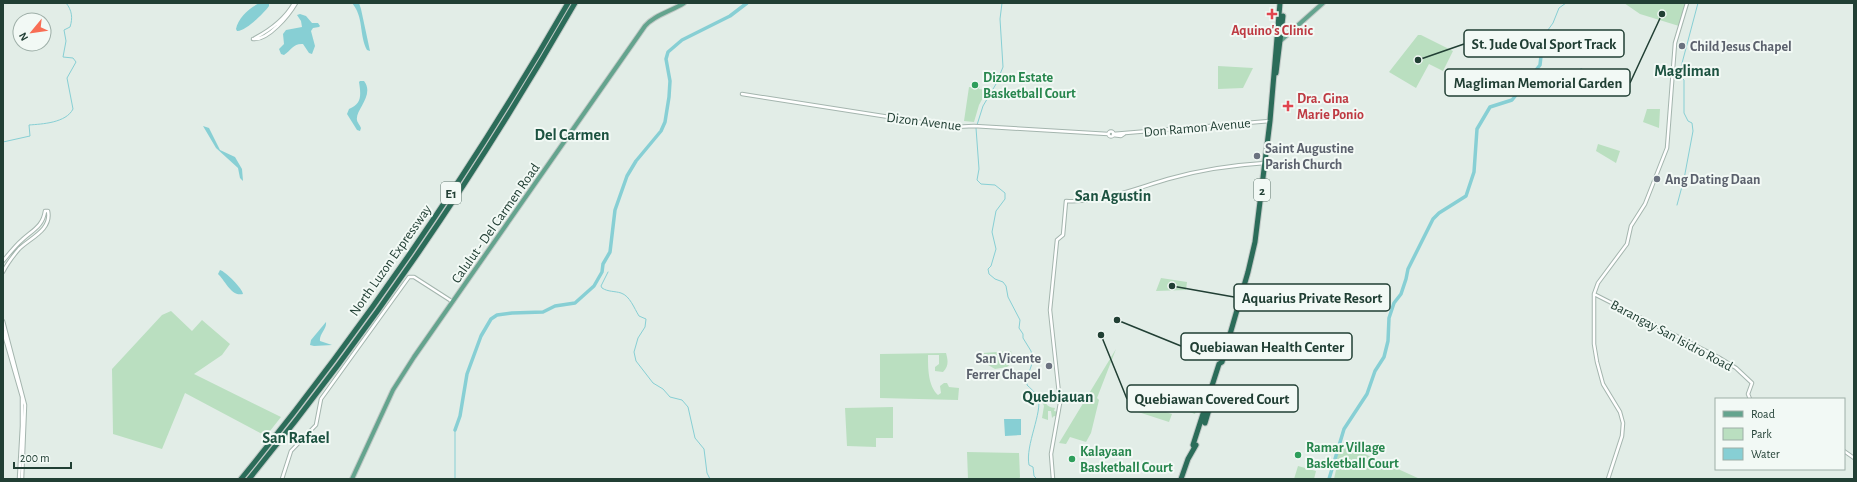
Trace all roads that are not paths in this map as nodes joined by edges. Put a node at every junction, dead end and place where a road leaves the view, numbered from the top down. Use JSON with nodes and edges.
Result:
{"nodes":[{"id":1,"x":295,"y":3,"type":"edge"},
{"id":2,"x":568,"y":3,"type":"edge"},
{"id":3,"x":575,"y":3,"type":"edge"},
{"id":4,"x":684,"y":3,"type":"edge"},
{"id":5,"x":1280,"y":3,"type":"edge"},
{"id":6,"x":1284,"y":3,"type":"edge"},
{"id":7,"x":1322,"y":3,"type":"edge"},
{"id":8,"x":1687,"y":3,"type":"edge"},
{"id":9,"x":254,"y":39,"type":"dead end"},
{"id":10,"x":1278,"y":42,"type":"junction"},
{"id":11,"x":742,"y":94,"type":"dead end"},
{"id":12,"x":1270,"y":121,"type":"junction"},
{"id":13,"x":1113,"y":135,"type":"joint"},
{"id":14,"x":1266,"y":163,"type":"junction"},
{"id":15,"x":3,"y":261,"type":"edge"},
{"id":16,"x":3,"y":272,"type":"edge"},
{"id":17,"x":1594,"y":294,"type":"junction"},
{"id":18,"x":453,"y":303,"type":"junction"},
{"id":19,"x":3,"y":321,"type":"edge"},
{"id":20,"x":3,"y":331,"type":"edge"},
{"id":21,"x":1750,"y":398,"type":"edge"},
{"id":22,"x":1845,"y":453,"type":"edge"},
{"id":23,"x":1854,"y":458,"type":"edge"},
{"id":24,"x":20,"y":479,"type":"edge"},
{"id":25,"x":241,"y":479,"type":"edge"},
{"id":26,"x":249,"y":479,"type":"edge"},
{"id":27,"x":282,"y":479,"type":"edge"},
{"id":28,"x":352,"y":479,"type":"edge"},
{"id":29,"x":1053,"y":479,"type":"edge"},
{"id":30,"x":1181,"y":479,"type":"edge"},
{"id":31,"x":1608,"y":479,"type":"edge"}],
"edges":[{"from":1,"to":9,"type":"street"},
{"from":2,"to":25,"type":"highway","name":"North Luzon Expressway","number":"E1"},
{"from":3,"to":26,"type":"highway","name":"North Luzon Expressway","number":"E1"},
{"from":4,"to":18,"type":"main road","name":"Calulut - Del Carmen Road"},
{"from":5,"to":10,"type":"highway","number":"2"},
{"from":6,"to":10,"type":"highway","number":"2"},
{"from":7,"to":10,"type":"main road"},
{"from":8,"to":17,"type":"street"},
{"from":10,"to":12,"type":"highway","number":"2"},
{"from":11,"to":13,"type":"street","name":"Dizon Avenue"},
{"from":12,"to":13,"type":"street","name":"Don Ramon Avenue"},
{"from":12,"to":14,"type":"highway","number":"2"},
{"from":14,"to":29,"type":"street"},
{"from":14,"to":30,"type":"highway","number":"2"},
{"from":15,"to":16,"type":"street"},
{"from":17,"to":21,"type":"street","name":"Barangay San Isidro Road"},
{"from":17,"to":31,"type":"street"},
{"from":18,"to":27,"type":"street"},
{"from":18,"to":28,"type":"main road","name":"Calulut - Del Carmen Road"},
{"from":19,"to":24,"type":"street"},
{"from":20,"to":24,"type":"street"},
{"from":22,"to":23,"type":"street"}]}
